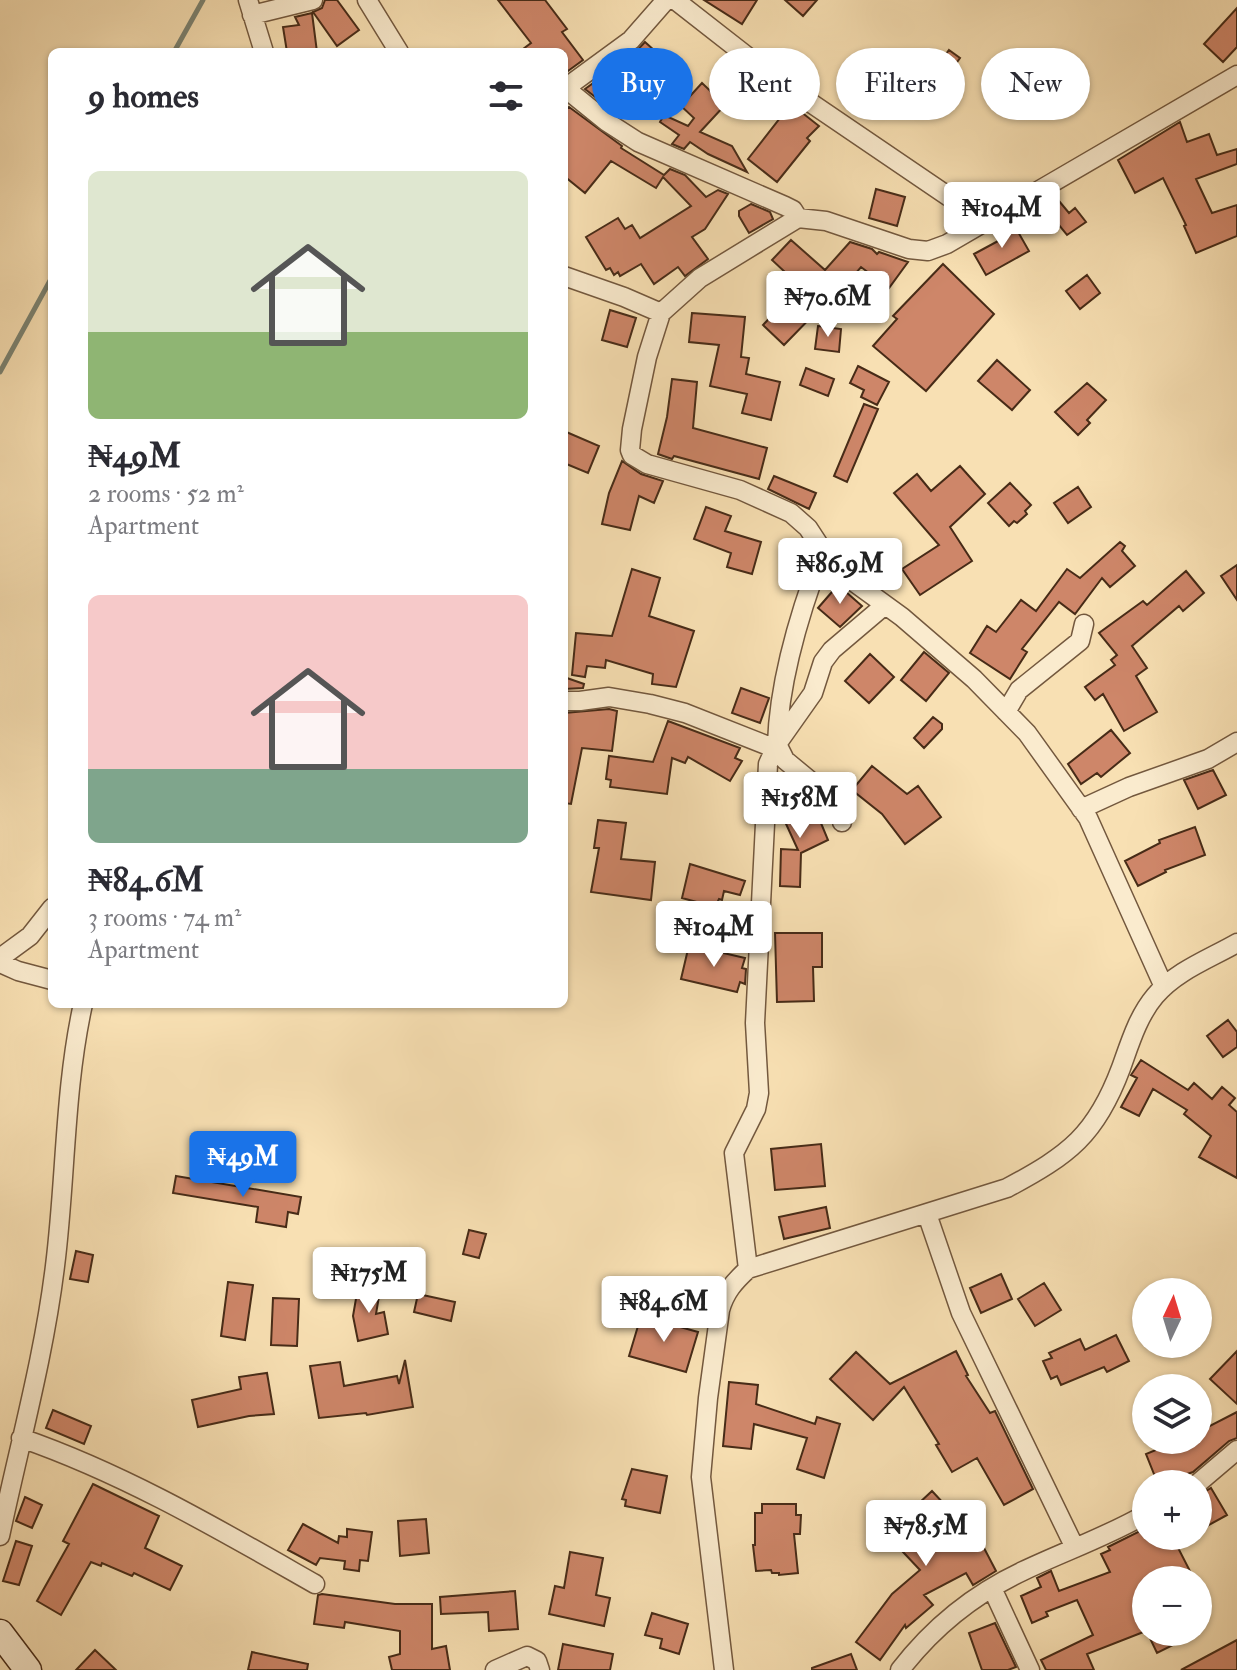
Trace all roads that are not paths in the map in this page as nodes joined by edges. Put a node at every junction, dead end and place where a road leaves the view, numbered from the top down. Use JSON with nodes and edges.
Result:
{"nodes":[{"id":1,"x":313,"y":0,"type":"edge"},
{"id":2,"x":367,"y":0,"type":"edge"},
{"id":3,"x":666,"y":0,"type":"edge"},
{"id":4,"x":675,"y":0,"type":"edge"},
{"id":5,"x":250,"y":7,"type":"edge"},
{"id":6,"x":263,"y":48,"type":"edge"},
{"id":7,"x":397,"y":48,"type":"edge"},
{"id":8,"x":1237,"y":75,"type":"edge"},
{"id":9,"x":568,"y":86,"type":"edge"},
{"id":10,"x":568,"y":92,"type":"edge"},
{"id":11,"x":798,"y":218,"type":"junction"},
{"id":12,"x":986,"y":222,"type":"junction"},
{"id":13,"x":568,"y":277,"type":"edge"},
{"id":14,"x":661,"y":313,"type":"junction"},
{"id":15,"x":823,"y":551,"type":"junction"},
{"id":16,"x":885,"y":605,"type":"junction"},
{"id":17,"x":1084,"y":624,"type":"dead end"},
{"id":18,"x":568,"y":701,"type":"edge"},
{"id":19,"x":1006,"y":712,"type":"junction"},
{"id":20,"x":1237,"y":742,"type":"edge"},
{"id":21,"x":777,"y":744,"type":"junction"},
{"id":22,"x":1081,"y":809,"type":"junction"},
{"id":23,"x":842,"y":822,"type":"dead end"},
{"id":24,"x":48,"y":913,"type":"edge"},
{"id":25,"x":1237,"y":943,"type":"edge"},
{"id":26,"x":0,"y":960,"type":"edge"},
{"id":27,"x":48,"y":979,"type":"edge"},
{"id":28,"x":1164,"y":987,"type":"junction"},
{"id":29,"x":82,"y":1008,"type":"edge"},
{"id":30,"x":927,"y":1214,"type":"junction"},
{"id":31,"x":748,"y":1269,"type":"junction"},
{"id":32,"x":21,"y":1438,"type":"junction"},
{"id":33,"x":1237,"y":1450,"type":"edge"},
{"id":34,"x":1212,"y":1471,"type":"edge"},
{"id":35,"x":1132,"y":1522,"type":"edge"},
{"id":36,"x":0,"y":1536,"type":"edge"},
{"id":37,"x":1075,"y":1548,"type":"junction"},
{"id":38,"x":315,"y":1584,"type":"dead end"},
{"id":39,"x":992,"y":1588,"type":"junction"},
{"id":40,"x":0,"y":1633,"type":"edge"},
{"id":41,"x":28,"y":1670,"type":"edge"},
{"id":42,"x":495,"y":1670,"type":"edge"},
{"id":43,"x":540,"y":1670,"type":"edge"},
{"id":44,"x":724,"y":1670,"type":"edge"},
{"id":45,"x":900,"y":1670,"type":"edge"},
{"id":46,"x":1030,"y":1670,"type":"edge"}],
"edges":[{"from":1,"to":5,"type":"street"},
{"from":2,"to":7,"type":"street"},
{"from":3,"to":9,"type":"street"},
{"from":4,"to":12,"type":"street"},
{"from":5,"to":6,"type":"street"},
{"from":8,"to":12,"type":"street"},
{"from":10,"to":11,"type":"street"},
{"from":11,"to":12,"type":"street"},
{"from":11,"to":14,"type":"street"},
{"from":13,"to":14,"type":"street"},
{"from":14,"to":15,"type":"street"},
{"from":15,"to":16,"type":"street"},
{"from":15,"to":21,"type":"street"},
{"from":16,"to":19,"type":"street"},
{"from":16,"to":21,"type":"street"},
{"from":17,"to":19,"type":"street"},
{"from":18,"to":21,"type":"street"},
{"from":19,"to":22,"type":"street"},
{"from":20,"to":22,"type":"street"},
{"from":21,"to":23,"type":"street"},
{"from":21,"to":31,"type":"street"},
{"from":22,"to":28,"type":"street"},
{"from":24,"to":26,"type":"street"},
{"from":25,"to":28,"type":"street"},
{"from":26,"to":27,"type":"street"},
{"from":28,"to":30,"type":"street"},
{"from":29,"to":32,"type":"street"},
{"from":30,"to":31,"type":"street"},
{"from":30,"to":37,"type":"street"},
{"from":31,"to":44,"type":"street"},
{"from":32,"to":36,"type":"street"},
{"from":32,"to":38,"type":"street"},
{"from":33,"to":34,"type":"street"},
{"from":35,"to":37,"type":"street"},
{"from":37,"to":39,"type":"street"},
{"from":39,"to":45,"type":"street"},
{"from":39,"to":46,"type":"street"},
{"from":40,"to":41,"type":"main road"},
{"from":42,"to":43,"type":"street"}]}
